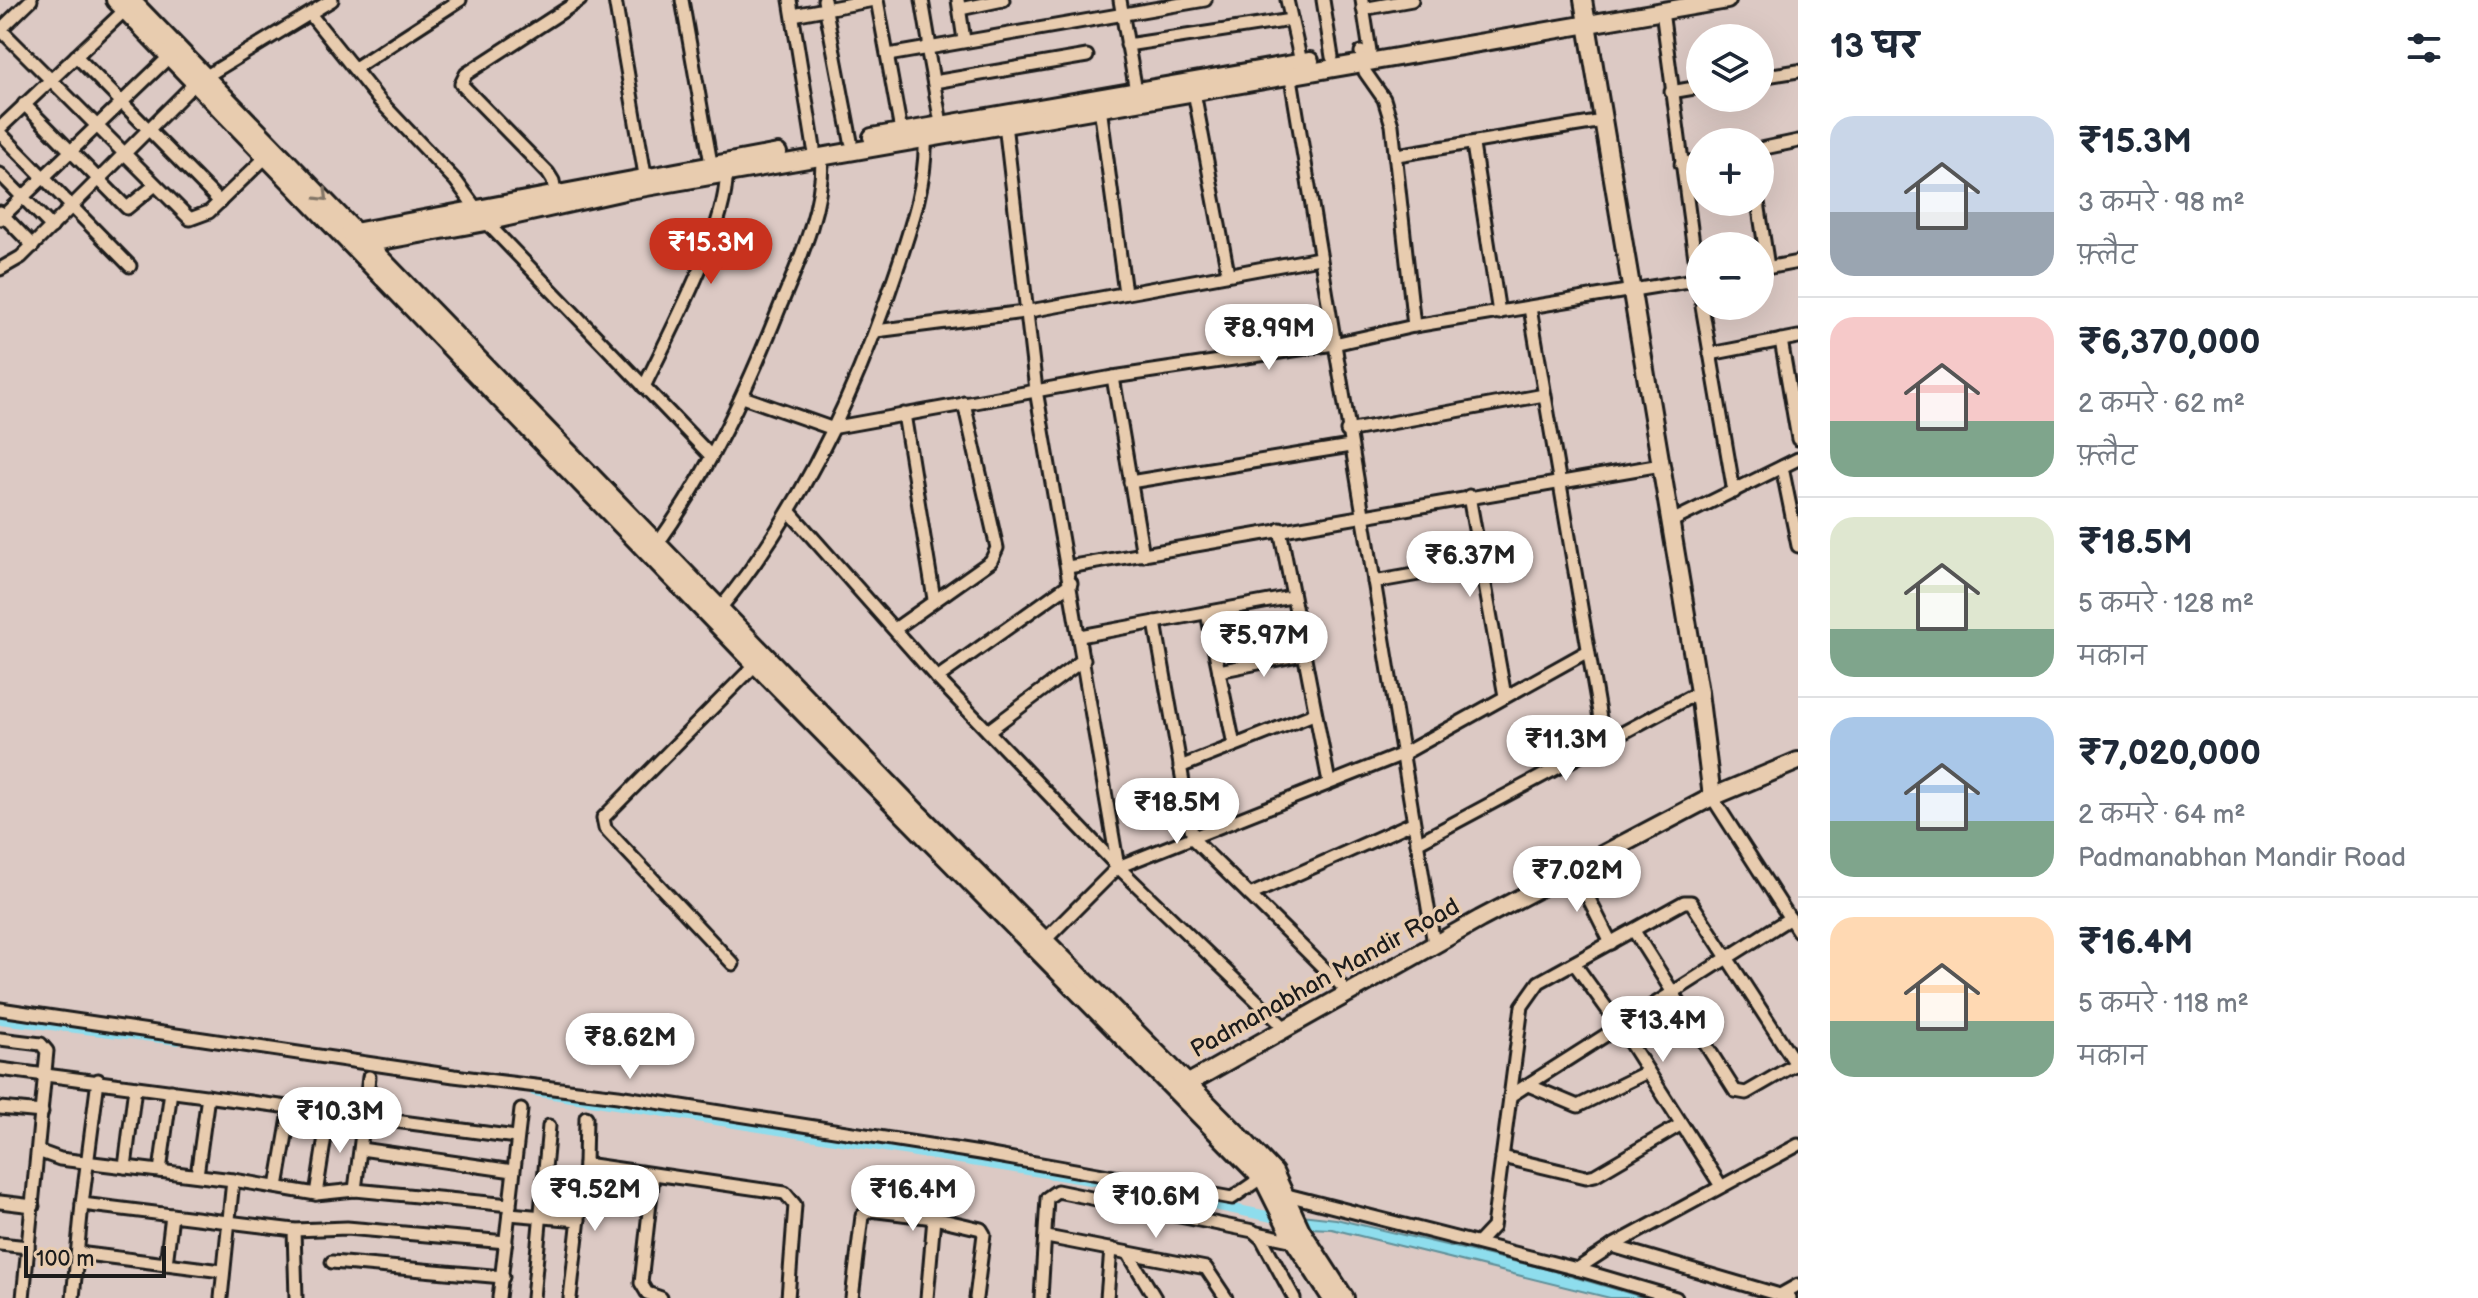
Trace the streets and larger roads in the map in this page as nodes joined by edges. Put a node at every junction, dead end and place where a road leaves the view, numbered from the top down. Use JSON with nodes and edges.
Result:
{"nodes":[{"id":1,"x":332,"y":0,"type":"edge"},
{"id":2,"x":460,"y":0,"type":"edge"},
{"id":3,"x":580,"y":0,"type":"edge"},
{"id":4,"x":615,"y":0,"type":"edge"},
{"id":5,"x":682,"y":0,"type":"edge"},
{"id":6,"x":790,"y":0,"type":"edge"},
{"id":7,"x":876,"y":0,"type":"edge"},
{"id":8,"x":922,"y":0,"type":"edge"},
{"id":9,"x":1003,"y":0,"type":"edge"},
{"id":10,"x":1120,"y":0,"type":"edge"},
{"id":11,"x":1205,"y":0,"type":"edge"},
{"id":12,"x":1287,"y":0,"type":"edge"},
{"id":13,"x":1323,"y":0,"type":"edge"},
{"id":14,"x":1412,"y":0,"type":"edge"},
{"id":15,"x":1727,"y":0,"type":"edge"},
{"id":16,"x":26,"y":1,"type":"edge"},
{"id":17,"x":124,"y":3,"type":"edge"},
{"id":18,"x":959,"y":4,"type":"edge"},
{"id":19,"x":1362,"y":4,"type":"edge"},
{"id":20,"x":825,"y":5,"type":"edge"},
{"id":21,"x":1665,"y":6,"type":"edge"},
{"id":22,"x":1585,"y":12,"type":"edge"},
{"id":23,"x":310,"y":14,"type":"junction"},
{"id":24,"x":1122,"y":14,"type":"junction"},
{"id":25,"x":793,"y":15,"type":"junction"},
{"id":26,"x":1291,"y":20,"type":"junction"},
{"id":27,"x":0,"y":29,"type":"edge"},
{"id":28,"x":964,"y":40,"type":"junction"},
{"id":29,"x":1127,"y":45,"type":"junction"},
{"id":30,"x":929,"y":47,"type":"junction"},
{"id":31,"x":888,"y":55,"type":"junction"},
{"id":32,"x":1365,"y":55,"type":"junction"},
{"id":33,"x":76,"y":56,"type":"junction"},
{"id":34,"x":1087,"y":56,"type":"dead end"},
{"id":35,"x":169,"y":57,"type":"junction"},
{"id":36,"x":1332,"y":57,"type":"junction"},
{"id":37,"x":1293,"y":67,"type":"junction"},
{"id":38,"x":355,"y":68,"type":"junction"},
{"id":39,"x":1798,"y":71,"type":"edge"},
{"id":40,"x":1774,"y":75,"type":"edge"},
{"id":41,"x":200,"y":80,"type":"junction"},
{"id":42,"x":50,"y":81,"type":"junction"},
{"id":43,"x":934,"y":82,"type":"junction"},
{"id":44,"x":1686,"y":89,"type":"edge"},
{"id":45,"x":1194,"y":92,"type":"junction"},
{"id":46,"x":1671,"y":92,"type":"junction"},
{"id":47,"x":1137,"y":96,"type":"junction"},
{"id":48,"x":121,"y":102,"type":"junction"},
{"id":49,"x":24,"y":104,"type":"junction"},
{"id":50,"x":1100,"y":107,"type":"junction"},
{"id":51,"x":1603,"y":121,"type":"junction"},
{"id":52,"x":941,"y":123,"type":"junction"},
{"id":53,"x":1005,"y":124,"type":"junction"},
{"id":54,"x":96,"y":127,"type":"junction"},
{"id":55,"x":0,"y":130,"type":"edge"},
{"id":56,"x":148,"y":130,"type":"junction"},
{"id":57,"x":912,"y":135,"type":"junction"},
{"id":58,"x":851,"y":141,"type":"junction"},
{"id":59,"x":1798,"y":141,"type":"edge"},
{"id":60,"x":1473,"y":145,"type":"junction"},
{"id":61,"x":1774,"y":146,"type":"edge"},
{"id":62,"x":70,"y":152,"type":"junction"},
{"id":63,"x":818,"y":152,"type":"junction"},
{"id":64,"x":123,"y":154,"type":"junction"},
{"id":65,"x":1397,"y":155,"type":"junction"},
{"id":66,"x":266,"y":157,"type":"junction"},
{"id":67,"x":1686,"y":163,"type":"edge"},
{"id":68,"x":1681,"y":164,"type":"junction"},
{"id":69,"x":716,"y":171,"type":"junction"},
{"id":70,"x":0,"y":174,"type":"edge"},
{"id":71,"x":645,"y":175,"type":"junction"},
{"id":72,"x":44,"y":177,"type":"junction"},
{"id":73,"x":98,"y":180,"type":"junction"},
{"id":74,"x":154,"y":186,"type":"junction"},
{"id":75,"x":22,"y":197,"type":"junction"},
{"id":76,"x":556,"y":198,"type":"junction"},
{"id":77,"x":220,"y":202,"type":"junction"},
{"id":78,"x":72,"y":206,"type":"junction"},
{"id":79,"x":475,"y":207,"type":"junction"},
{"id":80,"x":1,"y":215,"type":"edge"},
{"id":81,"x":486,"y":222,"type":"junction"},
{"id":82,"x":52,"y":227,"type":"junction"},
{"id":83,"x":1691,"y":232,"type":"edge"},
{"id":84,"x":354,"y":239,"type":"junction"},
{"id":85,"x":33,"y":246,"type":"junction"},
{"id":86,"x":1319,"y":258,"type":"junction"},
{"id":87,"x":1798,"y":262,"type":"edge"},
{"id":88,"x":130,"y":266,"type":"dead end"},
{"id":89,"x":1774,"y":266,"type":"edge"},
{"id":90,"x":0,"y":269,"type":"edge"},
{"id":91,"x":1228,"y":273,"type":"junction"},
{"id":92,"x":1686,"y":282,"type":"edge"},
{"id":93,"x":1125,"y":293,"type":"junction"},
{"id":94,"x":1634,"y":293,"type":"junction"},
{"id":95,"x":1530,"y":308,"type":"junction"},
{"id":96,"x":1024,"y":312,"type":"junction"},
{"id":97,"x":1499,"y":313,"type":"junction"},
{"id":98,"x":1704,"y":320,"type":"edge"},
{"id":99,"x":1414,"y":326,"type":"junction"},
{"id":100,"x":876,"y":331,"type":"junction"},
{"id":101,"x":1798,"y":337,"type":"edge"},
{"id":102,"x":1781,"y":340,"type":"junction"},
{"id":103,"x":1334,"y":344,"type":"junction"},
{"id":104,"x":1710,"y":354,"type":"junction"},
{"id":105,"x":1113,"y":377,"type":"junction"},
{"id":106,"x":644,"y":387,"type":"junction"},
{"id":107,"x":1036,"y":390,"type":"junction"},
{"id":108,"x":1544,"y":395,"type":"junction"},
{"id":109,"x":743,"y":397,"type":"junction"},
{"id":110,"x":964,"y":403,"type":"junction"},
{"id":111,"x":904,"y":414,"type":"junction"},
{"id":112,"x":831,"y":428,"type":"junction"},
{"id":113,"x":1347,"y":431,"type":"junction"},
{"id":114,"x":1798,"y":439,"type":"edge"},
{"id":115,"x":1350,"y":446,"type":"junction"},
{"id":116,"x":710,"y":455,"type":"junction"},
{"id":117,"x":1798,"y":459,"type":"edge"},
{"id":118,"x":1661,"y":465,"type":"junction"},
{"id":119,"x":1782,"y":467,"type":"junction"},
{"id":120,"x":1558,"y":481,"type":"junction"},
{"id":121,"x":1130,"y":482,"type":"junction"},
{"id":122,"x":1734,"y":492,"type":"junction"},
{"id":123,"x":1469,"y":496,"type":"junction"},
{"id":124,"x":789,"y":511,"type":"junction"},
{"id":125,"x":1361,"y":515,"type":"junction"},
{"id":126,"x":1670,"y":522,"type":"junction"},
{"id":127,"x":1280,"y":529,"type":"junction"},
{"id":128,"x":1798,"y":546,"type":"edge"},
{"id":129,"x":654,"y":549,"type":"junction"},
{"id":130,"x":1143,"y":555,"type":"junction"},
{"id":131,"x":1481,"y":563,"type":"junction"},
{"id":132,"x":1068,"y":567,"type":"junction"},
{"id":133,"x":1374,"y":582,"type":"junction"},
{"id":134,"x":1071,"y":583,"type":"junction"},
{"id":135,"x":1291,"y":597,"type":"junction"},
{"id":136,"x":934,"y":599,"type":"junction"},
{"id":137,"x":716,"y":613,"type":"junction"},
{"id":138,"x":1207,"y":613,"type":"junction"},
{"id":139,"x":1155,"y":622,"type":"junction"},
{"id":140,"x":895,"y":629,"type":"junction"},
{"id":141,"x":1080,"y":636,"type":"junction"},
{"id":142,"x":1588,"y":651,"type":"junction"},
{"id":143,"x":1303,"y":654,"type":"junction"},
{"id":144,"x":1084,"y":659,"type":"junction"},
{"id":145,"x":761,"y":660,"type":"junction"},
{"id":146,"x":1219,"y":671,"type":"junction"},
{"id":147,"x":937,"y":678,"type":"junction"},
{"id":148,"x":1699,"y":692,"type":"junction"},
{"id":149,"x":1505,"y":696,"type":"junction"},
{"id":150,"x":1314,"y":714,"type":"junction"},
{"id":151,"x":988,"y":731,"type":"junction"},
{"id":152,"x":1604,"y":742,"type":"junction"},
{"id":153,"x":1234,"y":745,"type":"junction"},
{"id":154,"x":1403,"y":754,"type":"junction"},
{"id":155,"x":1798,"y":761,"type":"edge"},
{"id":156,"x":1180,"y":767,"type":"junction"},
{"id":157,"x":1329,"y":782,"type":"junction"},
{"id":158,"x":1712,"y":797,"type":"junction"},
{"id":159,"x":1412,"y":823,"type":"junction"},
{"id":160,"x":1193,"y":839,"type":"junction"},
{"id":161,"x":1417,"y":843,"type":"junction"},
{"id":162,"x":1118,"y":867,"type":"junction"},
{"id":163,"x":1574,"y":869,"type":"junction"},
{"id":164,"x":1250,"y":895,"type":"junction"},
{"id":165,"x":1790,"y":918,"type":"junction"},
{"id":166,"x":1634,"y":931,"type":"junction"},
{"id":167,"x":1798,"y":931,"type":"edge"},
{"id":168,"x":1611,"y":943,"type":"junction"},
{"id":169,"x":1434,"y":944,"type":"junction"},
{"id":170,"x":1040,"y":945,"type":"junction"},
{"id":171,"x":1729,"y":959,"type":"junction"},
{"id":172,"x":1574,"y":963,"type":"junction"},
{"id":173,"x":733,"y":964,"type":"dead end"},
{"id":174,"x":1348,"y":992,"type":"junction"},
{"id":175,"x":1674,"y":992,"type":"junction"},
{"id":176,"x":0,"y":1009,"type":"edge"},
{"id":177,"x":1284,"y":1027,"type":"junction"},
{"id":178,"x":1620,"y":1027,"type":"junction"},
{"id":179,"x":0,"y":1039,"type":"edge"},
{"id":180,"x":0,"y":1069,"type":"edge"},
{"id":181,"x":1647,"y":1072,"type":"junction"},
{"id":182,"x":46,"y":1073,"type":"junction"},
{"id":183,"x":369,"y":1077,"type":"dead end"},
{"id":184,"x":98,"y":1080,"type":"junction"},
{"id":185,"x":1528,"y":1085,"type":"junction"},
{"id":186,"x":1182,"y":1086,"type":"junction"},
{"id":187,"x":135,"y":1087,"type":"junction"},
{"id":188,"x":171,"y":1091,"type":"junction"},
{"id":189,"x":208,"y":1096,"type":"junction"},
{"id":190,"x":1510,"y":1096,"type":"junction"},
{"id":191,"x":291,"y":1106,"type":"junction"},
{"id":192,"x":0,"y":1108,"type":"edge"},
{"id":193,"x":521,"y":1110,"type":"dead end"},
{"id":194,"x":329,"y":1111,"type":"junction"},
{"id":195,"x":42,"y":1112,"type":"junction"},
{"id":196,"x":366,"y":1116,"type":"junction"},
{"id":197,"x":586,"y":1117,"type":"dead end"},
{"id":198,"x":1680,"y":1125,"type":"junction"},
{"id":199,"x":549,"y":1126,"type":"dead end"},
{"id":200,"x":516,"y":1137,"type":"junction"},
{"id":201,"x":1798,"y":1145,"type":"edge"},
{"id":202,"x":361,"y":1149,"type":"junction"},
{"id":203,"x":38,"y":1151,"type":"junction"},
{"id":204,"x":1502,"y":1157,"type":"junction"},
{"id":205,"x":88,"y":1162,"type":"junction"},
{"id":206,"x":585,"y":1164,"type":"junction"},
{"id":207,"x":125,"y":1167,"type":"junction"},
{"id":208,"x":160,"y":1171,"type":"junction"},
{"id":209,"x":513,"y":1171,"type":"junction"},
{"id":210,"x":197,"y":1175,"type":"junction"},
{"id":211,"x":653,"y":1176,"type":"junction"},
{"id":212,"x":1261,"y":1178,"type":"junction"},
{"id":213,"x":233,"y":1180,"type":"junction"},
{"id":214,"x":1721,"y":1186,"type":"junction"},
{"id":215,"x":277,"y":1187,"type":"junction"},
{"id":216,"x":355,"y":1190,"type":"junction"},
{"id":217,"x":316,"y":1194,"type":"junction"},
{"id":218,"x":1280,"y":1201,"type":"junction"},
{"id":219,"x":0,"y":1202,"type":"edge"},
{"id":220,"x":82,"y":1204,"type":"junction"},
{"id":221,"x":33,"y":1206,"type":"junction"},
{"id":222,"x":509,"y":1210,"type":"junction"},
{"id":223,"x":172,"y":1215,"type":"junction"},
{"id":224,"x":540,"y":1217,"type":"junction"},
{"id":225,"x":934,"y":1218,"type":"junction"},
{"id":226,"x":579,"y":1220,"type":"junction"},
{"id":227,"x":227,"y":1222,"type":"junction"},
{"id":228,"x":294,"y":1230,"type":"junction"},
{"id":229,"x":1257,"y":1233,"type":"junction"},
{"id":230,"x":1298,"y":1236,"type":"junction"},
{"id":231,"x":1047,"y":1237,"type":"junction"},
{"id":232,"x":506,"y":1242,"type":"junction"},
{"id":233,"x":1478,"y":1243,"type":"junction"},
{"id":234,"x":0,"y":1244,"type":"edge"},
{"id":235,"x":1612,"y":1246,"type":"junction"},
{"id":236,"x":28,"y":1247,"type":"junction"},
{"id":237,"x":1111,"y":1249,"type":"junction"},
{"id":238,"x":78,"y":1253,"type":"junction"},
{"id":239,"x":1128,"y":1253,"type":"junction"},
{"id":240,"x":332,"y":1262,"type":"dead end"},
{"id":241,"x":166,"y":1264,"type":"junction"},
{"id":242,"x":1577,"y":1269,"type":"junction"},
{"id":243,"x":222,"y":1271,"type":"junction"},
{"id":244,"x":503,"y":1277,"type":"junction"},
{"id":245,"x":1798,"y":1285,"type":"edge"},
{"id":246,"x":1785,"y":1296,"type":"edge"},
{"id":247,"x":23,"y":1298,"type":"edge"},
{"id":248,"x":73,"y":1298,"type":"edge"},
{"id":249,"x":221,"y":1298,"type":"edge"},
{"id":250,"x":296,"y":1298,"type":"edge"},
{"id":251,"x":499,"y":1298,"type":"edge"},
{"id":252,"x":533,"y":1298,"type":"edge"},
{"id":253,"x":570,"y":1298,"type":"edge"},
{"id":254,"x":661,"y":1298,"type":"edge"},
{"id":255,"x":788,"y":1298,"type":"edge"},
{"id":256,"x":852,"y":1298,"type":"edge"},
{"id":257,"x":927,"y":1298,"type":"edge"},
{"id":258,"x":976,"y":1298,"type":"edge"},
{"id":259,"x":1041,"y":1298,"type":"edge"},
{"id":260,"x":1107,"y":1298,"type":"edge"},
{"id":261,"x":1155,"y":1298,"type":"edge"},
{"id":262,"x":1226,"y":1298,"type":"edge"},
{"id":263,"x":1294,"y":1298,"type":"edge"},
{"id":264,"x":1331,"y":1298,"type":"edge"},
{"id":265,"x":1345,"y":1298,"type":"edge"},
{"id":266,"x":1676,"y":1298,"type":"edge"}],
"edges":[{"from":1,"to":23,"type":"street"},
{"from":2,"to":38,"type":"street"},
{"from":3,"to":76,"type":"street"},
{"from":4,"to":71,"type":"street"},
{"from":5,"to":69,"type":"street"},
{"from":6,"to":25,"type":"street"},
{"from":7,"to":20,"type":"street"},
{"from":7,"to":31,"type":"street"},
{"from":8,"to":30,"type":"street"},
{"from":9,"to":18,"type":"street"},
{"from":10,"to":24,"type":"street"},
{"from":11,"to":24,"type":"street"},
{"from":12,"to":26,"type":"street"},
{"from":13,"to":36,"type":"street"},
{"from":14,"to":19,"type":"street"},
{"from":15,"to":21,"type":"street"},
{"from":16,"to":27,"type":"street"},
{"from":17,"to":33,"type":"street"},
{"from":17,"to":35,"type":"street"},
{"from":17,"to":41,"type":"street"},
{"from":18,"to":28,"type":"street"},
{"from":19,"to":32,"type":"street"},
{"from":20,"to":25,"type":"street"},
{"from":20,"to":58,"type":"street"},
{"from":21,"to":22,"type":"street"},
{"from":21,"to":46,"type":"street"},
{"from":22,"to":32,"type":"street"},
{"from":22,"to":51,"type":"street"},
{"from":23,"to":38,"type":"street"},
{"from":23,"to":41,"type":"street"},
{"from":24,"to":28,"type":"street"},
{"from":24,"to":29,"type":"street"},
{"from":25,"to":63,"type":"street"},
{"from":26,"to":29,"type":"street"},
{"from":26,"to":37,"type":"street"},
{"from":27,"to":42,"type":"street"},
{"from":28,"to":30,"type":"street"},
{"from":29,"to":47,"type":"street"},
{"from":30,"to":31,"type":"street"},
{"from":30,"to":43,"type":"street"},
{"from":31,"to":57,"type":"street"},
{"from":32,"to":36,"type":"street"},
{"from":32,"to":37,"type":"street"},
{"from":32,"to":65,"type":"street"},
{"from":33,"to":42,"type":"street"},
{"from":33,"to":48,"type":"street"},
{"from":34,"to":43,"type":"street"},
{"from":35,"to":41,"type":"street"},
{"from":35,"to":48,"type":"street"},
{"from":36,"to":37,"type":"street"},
{"from":37,"to":45,"type":"street"},
{"from":37,"to":47,"type":"street"},
{"from":37,"to":86,"type":"street"},
{"from":38,"to":79,"type":"street"},
{"from":39,"to":40,"type":"street"},
{"from":41,"to":56,"type":"street"},
{"from":41,"to":66,"type":"street"},
{"from":41,"to":84,"type":"street","one_way":true},
{"from":42,"to":49,"type":"street"},
{"from":42,"to":54,"type":"street"},
{"from":43,"to":52,"type":"street"},
{"from":44,"to":46,"type":"street"},
{"from":45,"to":47,"type":"street"},
{"from":45,"to":91,"type":"street"},
{"from":46,"to":68,"type":"street"},
{"from":47,"to":50,"type":"street"},
{"from":47,"to":52,"type":"street"},
{"from":48,"to":54,"type":"street"},
{"from":48,"to":56,"type":"street"},
{"from":49,"to":55,"type":"street"},
{"from":49,"to":62,"type":"street"},
{"from":50,"to":53,"type":"street"},
{"from":50,"to":93,"type":"street"},
{"from":51,"to":60,"type":"street"},
{"from":51,"to":94,"type":"street"},
{"from":52,"to":57,"type":"street"},
{"from":53,"to":57,"type":"street"},
{"from":53,"to":96,"type":"street"},
{"from":54,"to":62,"type":"street"},
{"from":54,"to":64,"type":"street"},
{"from":55,"to":72,"type":"street"},
{"from":56,"to":64,"type":"street"},
{"from":56,"to":77,"type":"street"},
{"from":57,"to":58,"type":"street"},
{"from":57,"to":63,"type":"street"},
{"from":57,"to":100,"type":"street"},
{"from":58,"to":63,"type":"street"},
{"from":59,"to":61,"type":"street"},
{"from":60,"to":65,"type":"street"},
{"from":60,"to":97,"type":"street"},
{"from":62,"to":72,"type":"street"},
{"from":62,"to":73,"type":"street"},
{"from":63,"to":69,"type":"street"},
{"from":63,"to":109,"type":"street"},
{"from":64,"to":73,"type":"street"},
{"from":64,"to":74,"type":"street"},
{"from":65,"to":99,"type":"street"},
{"from":66,"to":77,"type":"street"},
{"from":66,"to":84,"type":"street"},
{"from":67,"to":68,"type":"street"},
{"from":68,"to":83,"type":"street"},
{"from":69,"to":71,"type":"street"},
{"from":69,"to":76,"type":"street"},
{"from":69,"to":106,"type":"street"},
{"from":70,"to":75,"type":"street"},
{"from":71,"to":76,"type":"street"},
{"from":72,"to":75,"type":"street"},
{"from":72,"to":78,"type":"street"},
{"from":73,"to":74,"type":"street"},
{"from":73,"to":78,"type":"street"},
{"from":74,"to":77,"type":"street"},
{"from":75,"to":80,"type":"street"},
{"from":75,"to":82,"type":"street"},
{"from":76,"to":79,"type":"street"},
{"from":76,"to":81,"type":"street"},
{"from":78,"to":82,"type":"street"},
{"from":78,"to":88,"type":"street"},
{"from":79,"to":81,"type":"street"},
{"from":79,"to":84,"type":"street"},
{"from":80,"to":85,"type":"street"},
{"from":81,"to":84,"type":"street"},
{"from":81,"to":106,"type":"street"},
{"from":82,"to":85,"type":"street"},
{"from":84,"to":129,"type":"street"},
{"from":85,"to":90,"type":"street"},
{"from":86,"to":91,"type":"street"},
{"from":86,"to":103,"type":"street"},
{"from":87,"to":89,"type":"street"},
{"from":91,"to":93,"type":"street"},
{"from":92,"to":94,"type":"street"},
{"from":93,"to":96,"type":"street"},
{"from":94,"to":95,"type":"street"},
{"from":94,"to":118,"type":"street"},
{"from":95,"to":97,"type":"street"},
{"from":95,"to":108,"type":"street"},
{"from":96,"to":100,"type":"street"},
{"from":96,"to":107,"type":"street"},
{"from":97,"to":99,"type":"street"},
{"from":98,"to":104,"type":"street"},
{"from":99,"to":103,"type":"street"},
{"from":100,"to":112,"type":"street"},
{"from":101,"to":102,"type":"street"},
{"from":102,"to":104,"type":"street"},
{"from":102,"to":114,"type":"street"},
{"from":103,"to":105,"type":"street"},
{"from":103,"to":113,"type":"street"},
{"from":104,"to":122,"type":"street"},
{"from":105,"to":107,"type":"street"},
{"from":105,"to":121,"type":"street"},
{"from":106,"to":116,"type":"street"},
{"from":107,"to":110,"type":"street"},
{"from":107,"to":132,"type":"street"},
{"from":108,"to":113,"type":"street"},
{"from":108,"to":120,"type":"street"},
{"from":109,"to":112,"type":"street"},
{"from":109,"to":116,"type":"street"},
{"from":110,"to":111,"type":"street"},
{"from":110,"to":136,"type":"street"},
{"from":111,"to":112,"type":"street"},
{"from":111,"to":136,"type":"street"},
{"from":112,"to":124,"type":"street"},
{"from":113,"to":115,"type":"street"},
{"from":115,"to":121,"type":"street"},
{"from":115,"to":125,"type":"street"},
{"from":116,"to":129,"type":"street"},
{"from":117,"to":119,"type":"street"},
{"from":118,"to":120,"type":"street"},
{"from":118,"to":126,"type":"street"},
{"from":119,"to":122,"type":"street"},
{"from":119,"to":128,"type":"street"},
{"from":120,"to":123,"type":"street"},
{"from":120,"to":142,"type":"street"},
{"from":121,"to":130,"type":"street"},
{"from":122,"to":126,"type":"street"},
{"from":123,"to":125,"type":"street"},
{"from":123,"to":131,"type":"street"},
{"from":124,"to":137,"type":"street"},
{"from":124,"to":140,"type":"street"},
{"from":125,"to":127,"type":"street"},
{"from":125,"to":133,"type":"street"},
{"from":126,"to":148,"type":"street"},
{"from":127,"to":130,"type":"street"},
{"from":127,"to":135,"type":"street"},
{"from":129,"to":137,"type":"street"},
{"from":130,"to":132,"type":"street"},
{"from":131,"to":133,"type":"street"},
{"from":131,"to":149,"type":"street"},
{"from":132,"to":134,"type":"street"},
{"from":133,"to":154,"type":"street"},
{"from":134,"to":141,"type":"street"},
{"from":134,"to":147,"type":"street"},
{"from":135,"to":138,"type":"street"},
{"from":135,"to":143,"type":"street"},
{"from":136,"to":140,"type":"street"},
{"from":137,"to":145,"type":"street"},
{"from":138,"to":139,"type":"street"},
{"from":138,"to":146,"type":"street"},
{"from":139,"to":141,"type":"street"},
{"from":139,"to":156,"type":"street"},
{"from":140,"to":147,"type":"street"},
{"from":141,"to":144,"type":"street"},
{"from":142,"to":149,"type":"street"},
{"from":142,"to":152,"type":"street"},
{"from":143,"to":146,"type":"street"},
{"from":143,"to":150,"type":"street"},
{"from":144,"to":151,"type":"street"},
{"from":144,"to":162,"type":"street"},
{"from":145,"to":170,"type":"street"},
{"from":145,"to":173,"type":"street"},
{"from":146,"to":153,"type":"street"},
{"from":147,"to":151,"type":"street"},
{"from":148,"to":152,"type":"street"},
{"from":148,"to":158,"type":"street"},
{"from":149,"to":154,"type":"street"},
{"from":150,"to":153,"type":"street"},
{"from":150,"to":157,"type":"street"},
{"from":151,"to":162,"type":"street"},
{"from":152,"to":161,"type":"street"},
{"from":153,"to":156,"type":"street"},
{"from":154,"to":157,"type":"street"},
{"from":154,"to":159,"type":"street"},
{"from":155,"to":158,"type":"street","name":"Padmanabhan Mandir Road"},
{"from":156,"to":160,"type":"street"},
{"from":157,"to":160,"type":"street"},
{"from":158,"to":163,"type":"street","name":"Padmanabhan Mandir Road"},
{"from":158,"to":165,"type":"street"},
{"from":159,"to":161,"type":"street"},
{"from":159,"to":164,"type":"street"},
{"from":160,"to":162,"type":"street"},
{"from":160,"to":164,"type":"street"},
{"from":161,"to":169,"type":"street"},
{"from":162,"to":170,"type":"street"},
{"from":162,"to":177,"type":"street"},
{"from":163,"to":168,"type":"street"},
{"from":163,"to":169,"type":"street","name":"Padmanabhan Mandir Road"},
{"from":164,"to":174,"type":"street"},
{"from":165,"to":167,"type":"street"},
{"from":165,"to":171,"type":"street"},
{"from":166,"to":168,"type":"street"},
{"from":166,"to":171,"type":"street"},
{"from":166,"to":175,"type":"street"},
{"from":168,"to":172,"type":"street"},
{"from":169,"to":174,"type":"street","name":"Padmanabhan Mandir Road"},
{"from":170,"to":186,"type":"street"},
{"from":171,"to":175,"type":"street"},
{"from":171,"to":175,"type":"street"},
{"from":172,"to":178,"type":"street"},
{"from":172,"to":190,"type":"street"},
{"from":174,"to":177,"type":"street","name":"Padmanabhan Mandir Road"},
{"from":175,"to":178,"type":"street"},
{"from":176,"to":212,"type":"street"},
{"from":177,"to":186,"type":"street","name":"Padmanabhan Mandir Road"},
{"from":178,"to":181,"type":"street"},
{"from":178,"to":185,"type":"street"},
{"from":179,"to":182,"type":"street"},
{"from":180,"to":182,"type":"street"},
{"from":181,"to":185,"type":"street"},
{"from":181,"to":198,"type":"street"},
{"from":182,"to":184,"type":"street"},
{"from":182,"to":195,"type":"street"},
{"from":183,"to":196,"type":"street"},
{"from":184,"to":187,"type":"street"},
{"from":184,"to":205,"type":"street"},
{"from":185,"to":190,"type":"street"},
{"from":186,"to":212,"type":"street"},
{"from":186,"to":218,"type":"street"},
{"from":187,"to":188,"type":"street"},
{"from":187,"to":207,"type":"street"},
{"from":188,"to":189,"type":"street"},
{"from":188,"to":208,"type":"street"},
{"from":189,"to":191,"type":"street"},
{"from":189,"to":210,"type":"street"},
{"from":190,"to":204,"type":"street"},
{"from":191,"to":194,"type":"street"},
{"from":191,"to":215,"type":"street"},
{"from":192,"to":195,"type":"street"},
{"from":193,"to":200,"type":"street"},
{"from":194,"to":196,"type":"street"},
{"from":194,"to":217,"type":"street"},
{"from":195,"to":203,"type":"street"},
{"from":196,"to":200,"type":"street"},
{"from":196,"to":202,"type":"street"},
{"from":197,"to":206,"type":"street"},
{"from":198,"to":204,"type":"street"},
{"from":198,"to":214,"type":"street"},
{"from":199,"to":224,"type":"street"},
{"from":200,"to":209,"type":"street"},
{"from":201,"to":214,"type":"street"},
{"from":202,"to":209,"type":"street"},
{"from":202,"to":216,"type":"street"},
{"from":203,"to":205,"type":"street"},
{"from":203,"to":221,"type":"street"},
{"from":204,"to":233,"type":"street"},
{"from":205,"to":207,"type":"street"},
{"from":205,"to":220,"type":"street"},
{"from":206,"to":211,"type":"street"},
{"from":206,"to":226,"type":"street"},
{"from":207,"to":208,"type":"street"},
{"from":208,"to":210,"type":"street"},
{"from":209,"to":222,"type":"street"},
{"from":210,"to":213,"type":"street"},
{"from":211,"to":254,"type":"street"},
{"from":211,"to":255,"type":"street"},
{"from":212,"to":218,"type":"street"},
{"from":213,"to":215,"type":"street"},
{"from":213,"to":227,"type":"street"},
{"from":214,"to":235,"type":"street"},
{"from":215,"to":217,"type":"street"},
{"from":216,"to":217,"type":"street"},
{"from":216,"to":222,"type":"street"},
{"from":218,"to":230,"type":"street"},
{"from":218,"to":233,"type":"street"},
{"from":219,"to":221,"type":"street"},
{"from":220,"to":223,"type":"street"},
{"from":220,"to":238,"type":"street"},
{"from":221,"to":236,"type":"street"},
{"from":222,"to":224,"type":"street"},
{"from":222,"to":232,"type":"street"},
{"from":223,"to":227,"type":"street"},
{"from":223,"to":241,"type":"street"},
{"from":224,"to":226,"type":"street"},
{"from":224,"to":252,"type":"street"},
{"from":225,"to":256,"type":"street"},
{"from":225,"to":257,"type":"street"},
{"from":225,"to":258,"type":"street"},
{"from":226,"to":253,"type":"street"},
{"from":227,"to":228,"type":"street"},
{"from":227,"to":243,"type":"street"},
{"from":228,"to":232,"type":"street"},
{"from":228,"to":250,"type":"street"},
{"from":229,"to":230,"type":"street"},
{"from":229,"to":231,"type":"street"},
{"from":229,"to":263,"type":"street"},
{"from":230,"to":264,"type":"street"},
{"from":230,"to":265,"type":"street"},
{"from":231,"to":237,"type":"street"},
{"from":231,"to":259,"type":"street"},
{"from":232,"to":244,"type":"street"},
{"from":233,"to":242,"type":"street"},
{"from":234,"to":236,"type":"street"},
{"from":235,"to":242,"type":"street"},
{"from":235,"to":246,"type":"street"},
{"from":236,"to":247,"type":"street"},
{"from":237,"to":239,"type":"street"},
{"from":237,"to":260,"type":"street"},
{"from":238,"to":241,"type":"street"},
{"from":238,"to":248,"type":"street"},
{"from":239,"to":261,"type":"street"},
{"from":239,"to":262,"type":"street"},
{"from":240,"to":244,"type":"street"},
{"from":241,"to":243,"type":"street"},
{"from":242,"to":266,"type":"street"},
{"from":243,"to":249,"type":"street"},
{"from":244,"to":251,"type":"street"},
{"from":245,"to":246,"type":"street"}]}
